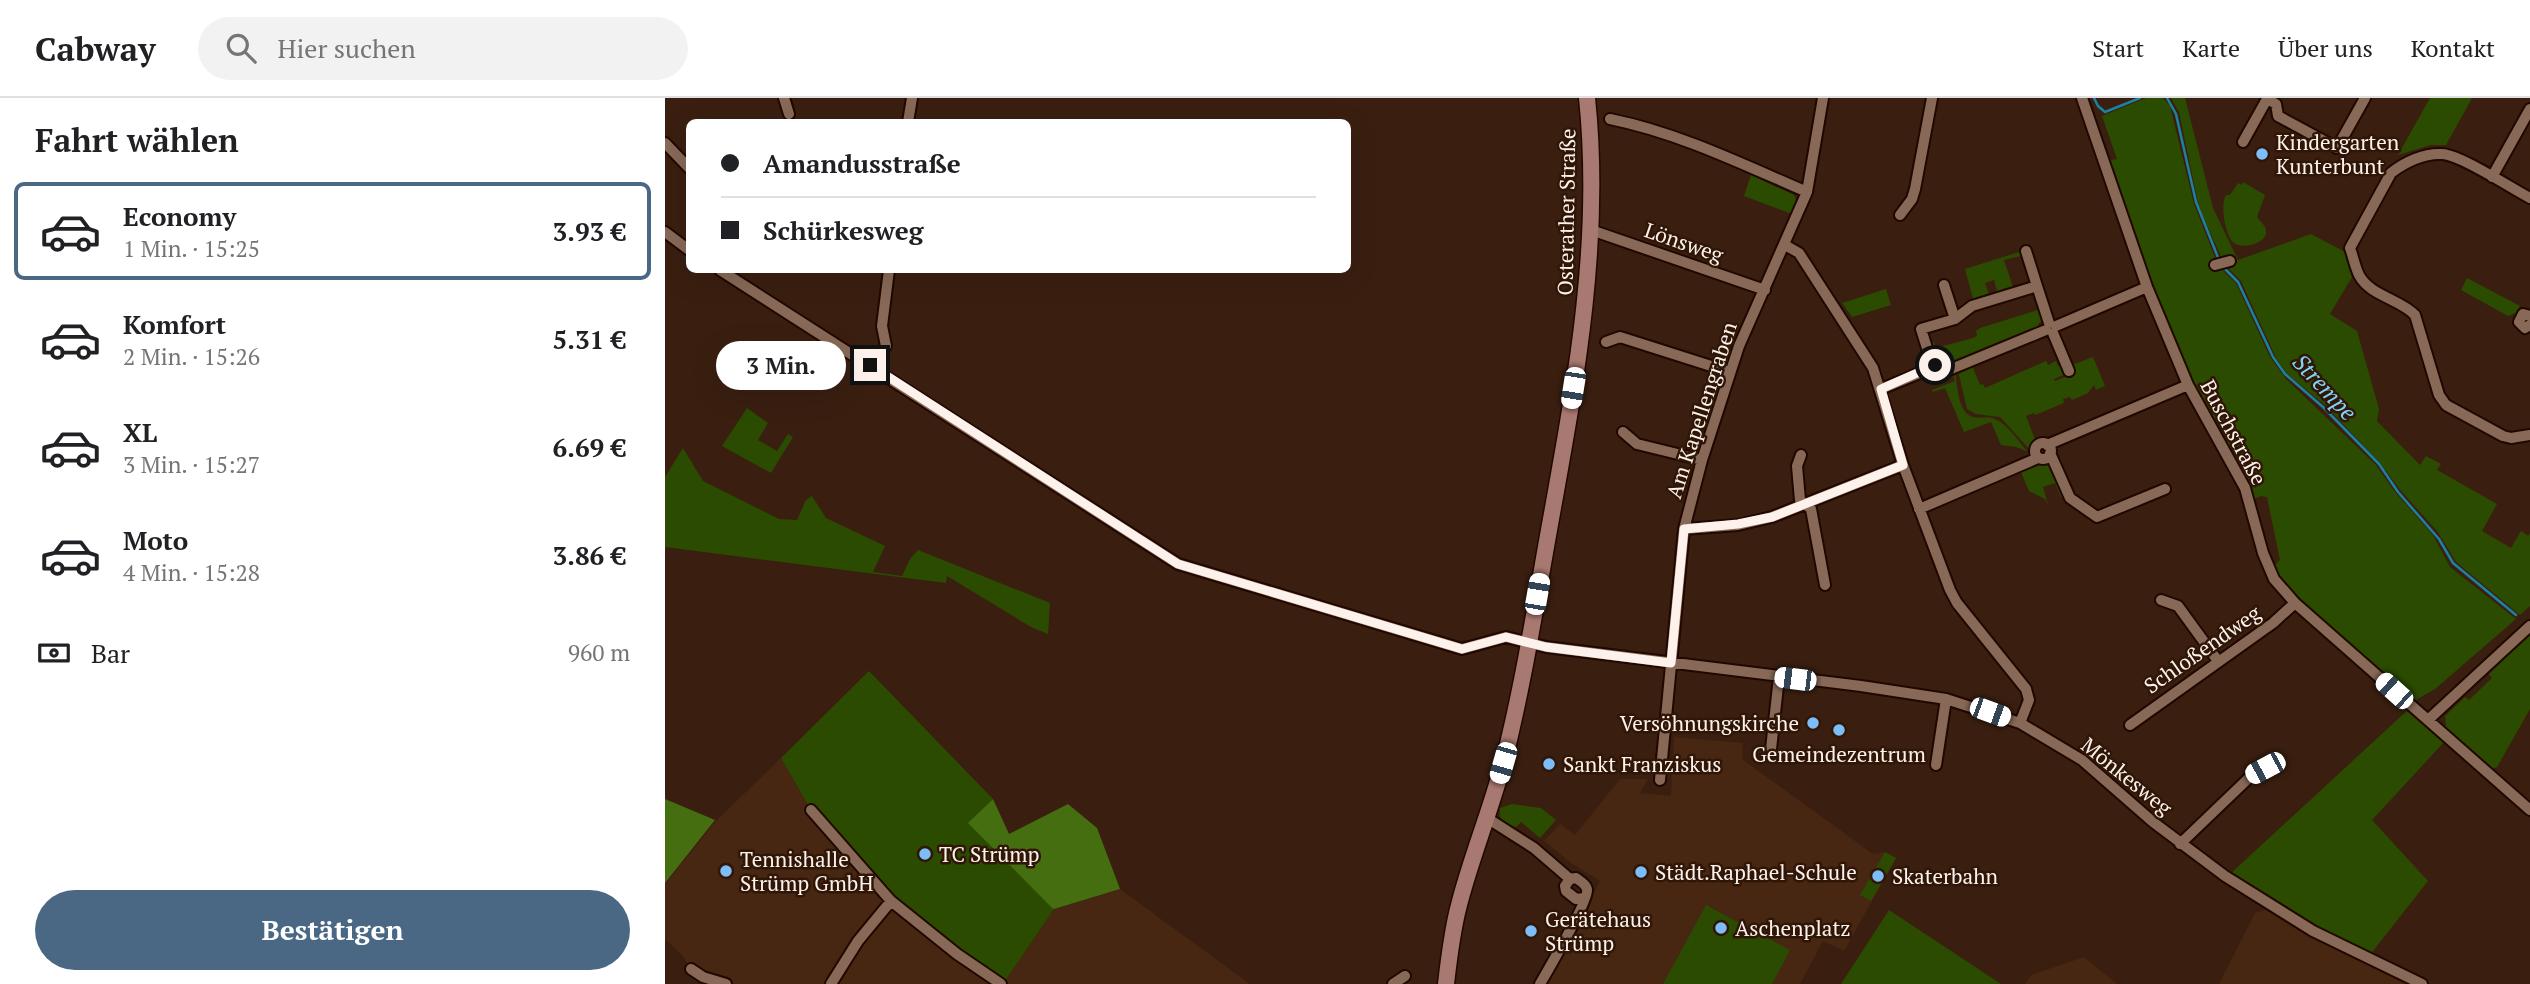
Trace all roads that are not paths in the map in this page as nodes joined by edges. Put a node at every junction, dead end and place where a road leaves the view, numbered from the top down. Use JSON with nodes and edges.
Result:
{"nodes":[{"id":1,"x":784,"y":98,"type":"edge"},
{"id":2,"x":912,"y":98,"type":"edge"},
{"id":3,"x":1587,"y":98,"type":"edge"},
{"id":4,"x":1823,"y":98,"type":"edge"},
{"id":5,"x":1932,"y":98,"type":"edge"},
{"id":6,"x":2082,"y":98,"type":"edge"},
{"id":7,"x":2267,"y":98,"type":"edge"},
{"id":8,"x":2365,"y":98,"type":"edge"},
{"id":9,"x":2530,"y":109,"type":"edge"},
{"id":10,"x":789,"y":114,"type":"dead end"},
{"id":11,"x":1610,"y":118,"type":"dead end"},
{"id":12,"x":908,"y":119,"type":"edge"},
{"id":13,"x":2242,"y":142,"type":"dead end"},
{"id":14,"x":665,"y":143,"type":"edge"},
{"id":15,"x":686,"y":165,"type":"edge"},
{"id":16,"x":2492,"y":177,"type":"junction"},
{"id":17,"x":1807,"y":192,"type":"junction"},
{"id":18,"x":2530,"y":198,"type":"edge"},
{"id":19,"x":1900,"y":215,"type":"dead end"},
{"id":20,"x":1591,"y":230,"type":"junction"},
{"id":21,"x":665,"y":232,"type":"edge"},
{"id":22,"x":1785,"y":245,"type":"junction"},
{"id":23,"x":686,"y":248,"type":"edge"},
{"id":24,"x":2026,"y":251,"type":"dead end"},
{"id":25,"x":2230,"y":261,"type":"dead end"},
{"id":26,"x":2215,"y":265,"type":"dead end"},
{"id":27,"x":725,"y":273,"type":"edge"},
{"id":28,"x":889,"y":273,"type":"edge"},
{"id":29,"x":1944,"y":285,"type":"dead end"},
{"id":30,"x":2038,"y":286,"type":"junction"},
{"id":31,"x":2147,"y":288,"type":"junction"},
{"id":32,"x":1765,"y":290,"type":"junction"},
{"id":33,"x":2530,"y":316,"type":"edge"},
{"id":34,"x":1955,"y":319,"type":"junction"},
{"id":35,"x":2530,"y":326,"type":"edge"},
{"id":36,"x":2051,"y":328,"type":"junction"},
{"id":37,"x":1606,"y":342,"type":"dead end"},
{"id":38,"x":886,"y":346,"type":"dead end"},
{"id":39,"x":1936,"y":369,"type":"junction"},
{"id":40,"x":2069,"y":371,"type":"dead end"},
{"id":41,"x":1730,"y":372,"type":"junction"},
{"id":42,"x":2187,"y":385,"type":"junction"},
{"id":43,"x":1881,"y":389,"type":"junction"},
{"id":44,"x":1623,"y":432,"type":"dead end"},
{"id":45,"x":2530,"y":435,"type":"edge"},
{"id":46,"x":2049,"y":449,"type":"junction"},
{"id":47,"x":1801,"y":455,"type":"dead end"},
{"id":48,"x":1702,"y":460,"type":"junction"},
{"id":49,"x":1903,"y":465,"type":"junction"},
{"id":50,"x":2165,"y":489,"type":"dead end"},
{"id":51,"x":1805,"y":504,"type":"junction"},
{"id":52,"x":1919,"y":509,"type":"junction"},
{"id":53,"x":1684,"y":529,"type":"junction"},
{"id":54,"x":1825,"y":585,"type":"dead end"},
{"id":55,"x":2161,"y":600,"type":"dead end"},
{"id":56,"x":2295,"y":603,"type":"junction"},
{"id":57,"x":2530,"y":626,"type":"edge"},
{"id":58,"x":1529,"y":642,"type":"junction"},
{"id":59,"x":2218,"y":661,"type":"junction"},
{"id":60,"x":1671,"y":663,"type":"junction"},
{"id":61,"x":1779,"y":677,"type":"junction"},
{"id":62,"x":1946,"y":699,"type":"junction"},
{"id":63,"x":2428,"y":720,"type":"junction"},
{"id":64,"x":2020,"y":723,"type":"junction"},
{"id":65,"x":2130,"y":725,"type":"dead end"},
{"id":66,"x":1771,"y":749,"type":"dead end"},
{"id":67,"x":1935,"y":765,"type":"dead end"},
{"id":68,"x":2265,"y":768,"type":"dead end"},
{"id":69,"x":1660,"y":780,"type":"dead end"},
{"id":70,"x":811,"y":810,"type":"dead end"},
{"id":71,"x":2530,"y":810,"type":"edge"},
{"id":72,"x":1487,"y":818,"type":"junction"},
{"id":73,"x":2181,"y":844,"type":"junction"},
{"id":74,"x":891,"y":901,"type":"junction"},
{"id":75,"x":691,"y":969,"type":"dead end"},
{"id":76,"x":1405,"y":976,"type":"dead end"},
{"id":77,"x":726,"y":984,"type":"edge"},
{"id":78,"x":831,"y":984,"type":"edge"},
{"id":79,"x":1001,"y":984,"type":"edge"},
{"id":80,"x":1393,"y":984,"type":"edge"},
{"id":81,"x":1446,"y":984,"type":"edge"},
{"id":82,"x":1540,"y":984,"type":"edge"},
{"id":83,"x":2422,"y":984,"type":"edge"}],
"edges":[{"from":1,"to":10,"type":"street"},
{"from":2,"to":12,"type":"street"},
{"from":3,"to":20,"type":"main road","name":"Osterather Straße"},
{"from":4,"to":17,"type":"street","name":"Am Kapellengraben"},
{"from":5,"to":19,"type":"street"},
{"from":6,"to":31,"type":"street","name":"Buschstraße"},
{"from":7,"to":8,"type":"street"},
{"from":7,"to":13,"type":"street"},
{"from":9,"to":16,"type":"street"},
{"from":11,"to":17,"type":"street"},
{"from":14,"to":15,"type":"street"},
{"from":16,"to":18,"type":"street"},
{"from":16,"to":45,"type":"street"},
{"from":17,"to":22,"type":"street","name":"Am Kapellengraben"},
{"from":20,"to":32,"type":"street","name":"Lönsweg"},
{"from":20,"to":58,"type":"main road","name":"Osterather Straße"},
{"from":21,"to":23,"type":"street"},
{"from":22,"to":32,"type":"street","name":"Am Kapellengraben"},
{"from":22,"to":43,"type":"street"},
{"from":24,"to":30,"type":"street"},
{"from":25,"to":26,"type":"street"},
{"from":27,"to":58,"type":"street","name":"Mönkesweg"},
{"from":28,"to":38,"type":"street"},
{"from":29,"to":34,"type":"street"},
{"from":30,"to":34,"type":"street"},
{"from":30,"to":36,"type":"street"},
{"from":31,"to":36,"type":"street"},
{"from":31,"to":42,"type":"street","name":"Buschstraße"},
{"from":32,"to":41,"type":"street","name":"Am Kapellengraben"},
{"from":33,"to":35,"type":"street"},
{"from":34,"to":39,"type":"street"},
{"from":36,"to":39,"type":"street"},
{"from":36,"to":40,"type":"street"},
{"from":37,"to":41,"type":"street"},
{"from":39,"to":43,"type":"street"},
{"from":41,"to":48,"type":"street","name":"Am Kapellengraben"},
{"from":42,"to":46,"type":"street"},
{"from":42,"to":56,"type":"street","name":"Buschstraße"},
{"from":43,"to":49,"type":"street"},
{"from":44,"to":48,"type":"street"},
{"from":46,"to":50,"type":"street"},
{"from":46,"to":52,"type":"street"},
{"from":47,"to":51,"type":"street"},
{"from":48,"to":53,"type":"street","name":"Am Kapellengraben"},
{"from":49,"to":51,"type":"street"},
{"from":49,"to":52,"type":"street"},
{"from":51,"to":53,"type":"street"},
{"from":51,"to":54,"type":"street"},
{"from":52,"to":64,"type":"street"},
{"from":53,"to":60,"type":"street","name":"Am Kapellengraben"},
{"from":55,"to":59,"type":"street"},
{"from":56,"to":59,"type":"street","name":"Schloßendweg"},
{"from":56,"to":63,"type":"street","name":"Buschstraße"},
{"from":57,"to":63,"type":"street"},
{"from":58,"to":60,"type":"street","name":"Mönkesweg"},
{"from":58,"to":72,"type":"main road","name":"Osterather Straße"},
{"from":59,"to":65,"type":"street","name":"Schloßendweg"},
{"from":60,"to":61,"type":"street","name":"Mönkesweg"},
{"from":60,"to":69,"type":"street","name":"Am Kapellengraben"},
{"from":61,"to":62,"type":"street","name":"Mönkesweg"},
{"from":61,"to":66,"type":"street"},
{"from":62,"to":64,"type":"street","name":"Mönkesweg"},
{"from":62,"to":67,"type":"street"},
{"from":63,"to":71,"type":"street","name":"Buschstraße"},
{"from":64,"to":73,"type":"street","name":"Mönkesweg"},
{"from":68,"to":73,"type":"street"},
{"from":70,"to":74,"type":"street"},
{"from":72,"to":81,"type":"main road","name":"Osterather Straße"},
{"from":72,"to":82,"type":"street"},
{"from":73,"to":83,"type":"street","name":"Mönkesweg"},
{"from":74,"to":78,"type":"street"},
{"from":74,"to":79,"type":"street"},
{"from":75,"to":77,"type":"street"},
{"from":76,"to":80,"type":"street"}]}
